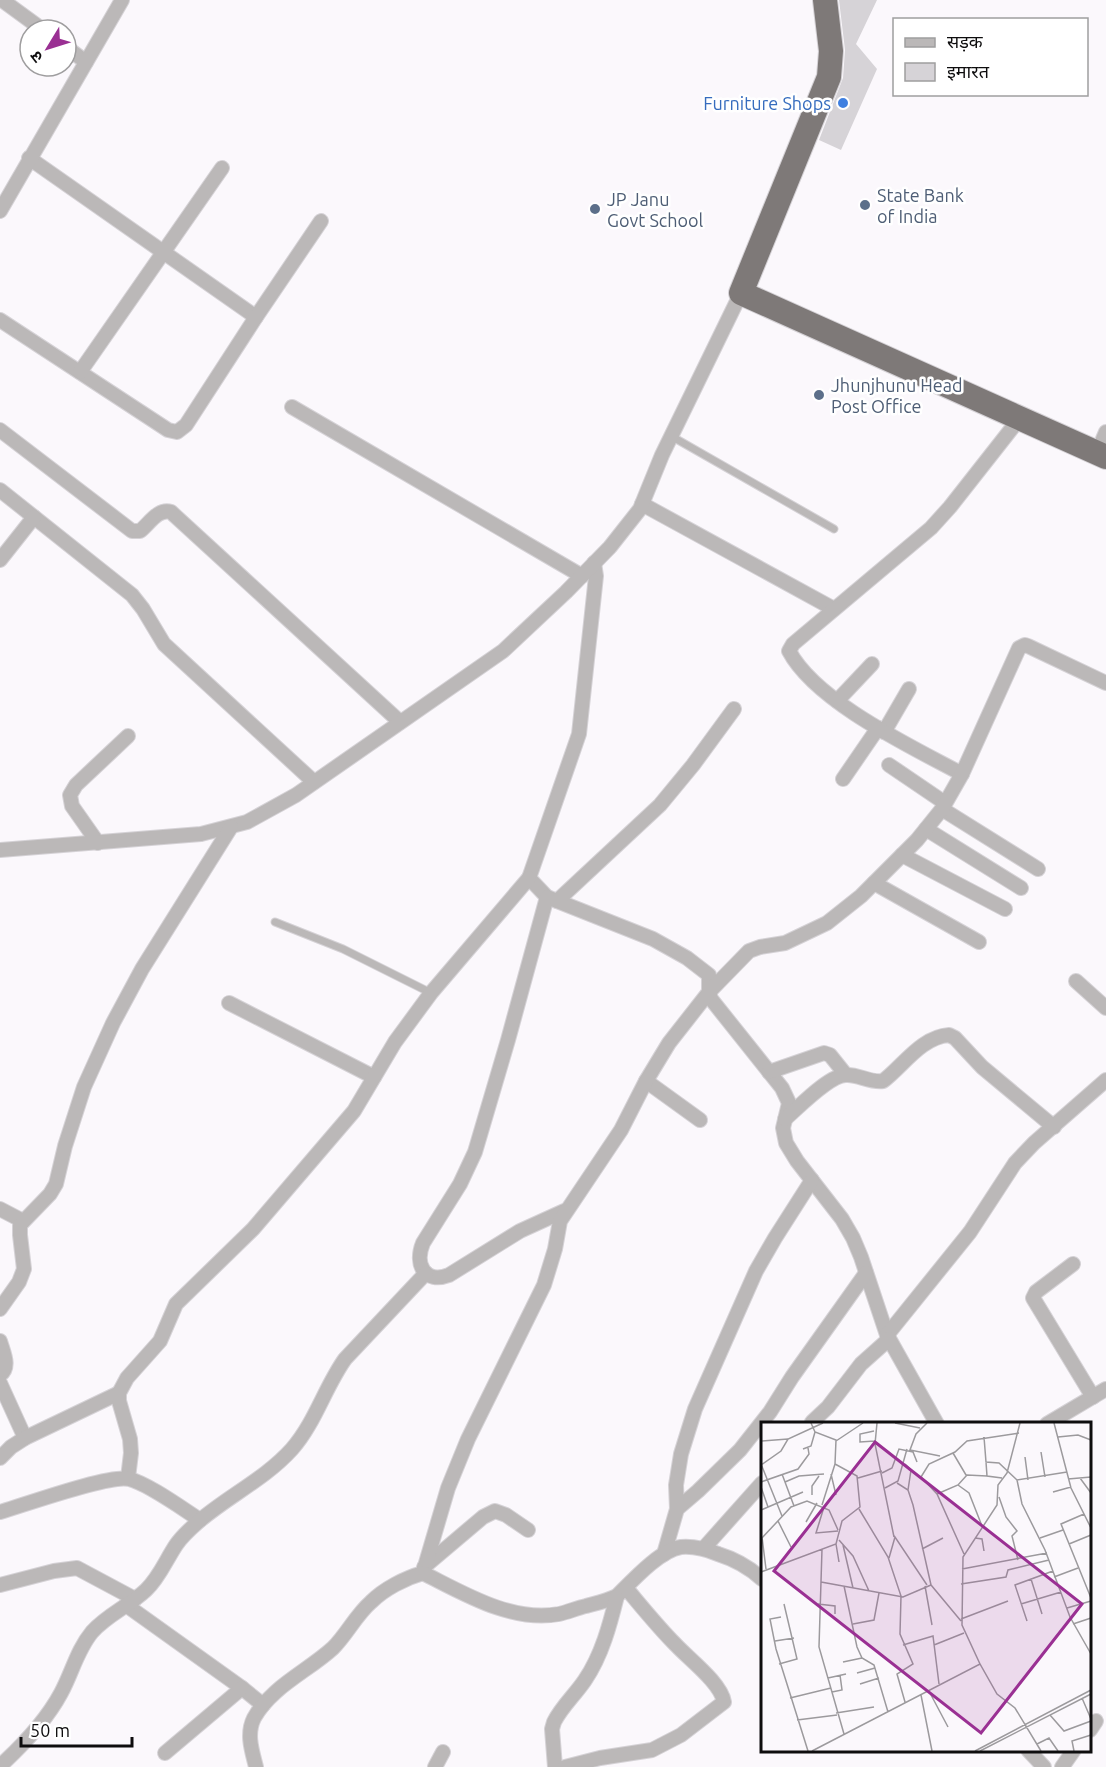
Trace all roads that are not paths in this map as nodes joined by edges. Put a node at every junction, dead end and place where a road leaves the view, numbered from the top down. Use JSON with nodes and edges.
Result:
{"nodes":[{"id":1,"x":2,"y":0,"type":"edge"},
{"id":2,"x":122,"y":0,"type":"edge"},
{"id":3,"x":825,"y":0,"type":"edge"},
{"id":4,"x":27,"y":18,"type":"edge"},
{"id":5,"x":78,"y":56,"type":"edge"},
{"id":6,"x":86,"y":62,"type":"junction"},
{"id":7,"x":29,"y":158,"type":"junction"},
{"id":8,"x":222,"y":168,"type":"dead end"},
{"id":9,"x":0,"y":211,"type":"edge"},
{"id":10,"x":321,"y":221,"type":"dead end"},
{"id":11,"x":163,"y":252,"type":"junction"},
{"id":12,"x":744,"y":287,"type":"junction"},
{"id":13,"x":256,"y":317,"type":"junction"},
{"id":14,"x":0,"y":320,"type":"edge"},
{"id":15,"x":80,"y":372,"type":"junction"},
{"id":16,"x":292,"y":407,"type":"dead end"},
{"id":17,"x":1020,"y":418,"type":"junction"},
{"id":18,"x":0,"y":430,"type":"edge"},
{"id":19,"x":671,"y":436,"type":"junction"},
{"id":20,"x":1105,"y":442,"type":"edge"},
{"id":21,"x":0,"y":490,"type":"edge"},
{"id":22,"x":642,"y":504,"type":"junction"},
{"id":23,"x":34,"y":517,"type":"junction"},
{"id":24,"x":834,"y":529,"type":"dead end"},
{"id":25,"x":0,"y":560,"type":"edge"},
{"id":26,"x":594,"y":563,"type":"junction"},
{"id":27,"x":582,"y":576,"type":"junction"},
{"id":28,"x":834,"y":609,"type":"junction"},
{"id":29,"x":872,"y":664,"type":"dead end"},
{"id":30,"x":1106,"y":683,"type":"edge"},
{"id":31,"x":909,"y":689,"type":"dead end"},
{"id":32,"x":837,"y":701,"type":"junction"},
{"id":33,"x":734,"y":709,"type":"dead end"},
{"id":34,"x":400,"y":722,"type":"junction"},
{"id":35,"x":881,"y":730,"type":"junction"},
{"id":36,"x":128,"y":736,"type":"dead end"},
{"id":37,"x":889,"y":765,"type":"dead end"},
{"id":38,"x":962,"y":774,"type":"junction"},
{"id":39,"x":843,"y":779,"type":"dead end"},
{"id":40,"x":314,"y":782,"type":"junction"},
{"id":41,"x":944,"y":806,"type":"junction"},
{"id":42,"x":231,"y":826,"type":"junction"},
{"id":43,"x":926,"y":829,"type":"junction"},
{"id":44,"x":98,"y":843,"type":"junction"},
{"id":45,"x":2,"y":854,"type":"edge"},
{"id":46,"x":902,"y":855,"type":"junction"},
{"id":47,"x":1038,"y":868,"type":"dead end"},
{"id":48,"x":530,"y":878,"type":"junction"},
{"id":49,"x":874,"y":883,"type":"junction"},
{"id":50,"x":1021,"y":888,"type":"dead end"},
{"id":51,"x":552,"y":899,"type":"junction"},
{"id":52,"x":1005,"y":909,"type":"dead end"},
{"id":53,"x":275,"y":922,"type":"dead end"},
{"id":54,"x":979,"y":942,"type":"dead end"},
{"id":55,"x":1076,"y":981,"type":"dead end"},
{"id":56,"x":709,"y":992,"type":"junction"},
{"id":57,"x":431,"y":993,"type":"junction"},
{"id":58,"x":229,"y":1003,"type":"dead end"},
{"id":59,"x":1106,"y":1008,"type":"edge"},
{"id":60,"x":769,"y":1072,"type":"junction"},
{"id":61,"x":846,"y":1075,"type":"junction"},
{"id":62,"x":374,"y":1077,"type":"junction"},
{"id":63,"x":1106,"y":1080,"type":"edge"},
{"id":64,"x":646,"y":1081,"type":"junction"},
{"id":65,"x":785,"y":1119,"type":"junction"},
{"id":66,"x":700,"y":1120,"type":"dead end"},
{"id":67,"x":1054,"y":1127,"type":"junction"},
{"id":68,"x":812,"y":1180,"type":"junction"},
{"id":69,"x":0,"y":1209,"type":"edge"},
{"id":70,"x":564,"y":1211,"type":"junction"},
{"id":71,"x":23,"y":1221,"type":"junction"},
{"id":72,"x":1073,"y":1264,"type":"dead end"},
{"id":73,"x":426,"y":1273,"type":"junction"},
{"id":74,"x":867,"y":1273,"type":"junction"},
{"id":75,"x":0,"y":1309,"type":"edge"},
{"id":76,"x":888,"y":1337,"type":"junction"},
{"id":77,"x":0,"y":1341,"type":"edge"},
{"id":78,"x":0,"y":1375,"type":"edge"},
{"id":79,"x":0,"y":1383,"type":"edge"},
{"id":80,"x":1106,"y":1389,"type":"edge"},
{"id":81,"x":119,"y":1393,"type":"junction"},
{"id":82,"x":1093,"y":1397,"type":"junction"},
{"id":83,"x":762,"y":1422,"type":"edge"},
{"id":84,"x":812,"y":1422,"type":"dead end"},
{"id":85,"x":937,"y":1422,"type":"edge"},
{"id":86,"x":1050,"y":1422,"type":"edge"},
{"id":87,"x":761,"y":1423,"type":"edge"},
{"id":88,"x":24,"y":1438,"type":"junction"},
{"id":89,"x":0,"y":1458,"type":"edge"},
{"id":90,"x":128,"y":1478,"type":"junction"},
{"id":91,"x":761,"y":1484,"type":"edge"},
{"id":92,"x":677,"y":1509,"type":"junction"},
{"id":93,"x":0,"y":1512,"type":"edge"},
{"id":94,"x":200,"y":1520,"type":"junction"},
{"id":95,"x":528,"y":1530,"type":"dead end"},
{"id":96,"x":704,"y":1548,"type":"junction"},
{"id":97,"x":664,"y":1554,"type":"junction"},
{"id":98,"x":423,"y":1570,"type":"junction"},
{"id":99,"x":761,"y":1578,"type":"edge"},
{"id":100,"x":0,"y":1585,"type":"edge"},
{"id":101,"x":621,"y":1592,"type":"junction"},
{"id":102,"x":130,"y":1602,"type":"junction"},
{"id":103,"x":242,"y":1688,"type":"junction"},
{"id":104,"x":263,"y":1705,"type":"junction"},
{"id":105,"x":443,"y":1752,"type":"dead end"},
{"id":106,"x":1030,"y":1752,"type":"edge"},
{"id":107,"x":1073,"y":1752,"type":"edge"},
{"id":108,"x":165,"y":1754,"type":"dead end"},
{"id":109,"x":0,"y":1766,"type":"edge"},
{"id":110,"x":256,"y":1767,"type":"edge"},
{"id":111,"x":435,"y":1767,"type":"edge"},
{"id":112,"x":555,"y":1767,"type":"edge"},
{"id":113,"x":565,"y":1767,"type":"edge"},
{"id":114,"x":1044,"y":1767,"type":"edge"},
{"id":115,"x":1062,"y":1767,"type":"edge"}],
"edges":[{"from":1,"to":4,"type":"street"},
{"from":2,"to":6,"type":"street"},
{"from":3,"to":12,"type":"highway"},
{"from":5,"to":6,"type":"street"},
{"from":6,"to":7,"type":"street"},
{"from":7,"to":9,"type":"street"},
{"from":7,"to":11,"type":"street"},
{"from":8,"to":11,"type":"street"},
{"from":10,"to":13,"type":"street"},
{"from":11,"to":13,"type":"street"},
{"from":11,"to":15,"type":"street"},
{"from":12,"to":17,"type":"highway"},
{"from":12,"to":19,"type":"street"},
{"from":12,"to":20,"type":"highway"},
{"from":13,"to":15,"type":"street"},
{"from":14,"to":15,"type":"street"},
{"from":16,"to":27,"type":"street"},
{"from":17,"to":20,"type":"highway"},
{"from":17,"to":28,"type":"street"},
{"from":18,"to":34,"type":"street"},
{"from":19,"to":22,"type":"street"},
{"from":19,"to":24,"type":"lane"},
{"from":21,"to":23,"type":"street"},
{"from":22,"to":26,"type":"street"},
{"from":22,"to":28,"type":"street"},
{"from":23,"to":25,"type":"street"},
{"from":23,"to":40,"type":"street"},
{"from":26,"to":27,"type":"street"},
{"from":26,"to":48,"type":"street"},
{"from":27,"to":34,"type":"street"},
{"from":28,"to":32,"type":"street"},
{"from":29,"to":32,"type":"street"},
{"from":30,"to":38,"type":"street"},
{"from":31,"to":35,"type":"street"},
{"from":32,"to":35,"type":"street"},
{"from":33,"to":51,"type":"street"},
{"from":34,"to":40,"type":"street"},
{"from":35,"to":38,"type":"street"},
{"from":35,"to":39,"type":"street"},
{"from":36,"to":44,"type":"street"},
{"from":37,"to":41,"type":"street"},
{"from":38,"to":41,"type":"street"},
{"from":40,"to":42,"type":"street"},
{"from":41,"to":43,"type":"street"},
{"from":41,"to":47,"type":"street"},
{"from":42,"to":44,"type":"street"},
{"from":42,"to":71,"type":"street"},
{"from":43,"to":46,"type":"street"},
{"from":43,"to":50,"type":"street"},
{"from":44,"to":45,"type":"street"},
{"from":46,"to":49,"type":"street"},
{"from":46,"to":52,"type":"street"},
{"from":48,"to":51,"type":"street"},
{"from":48,"to":57,"type":"street"},
{"from":49,"to":54,"type":"street"},
{"from":49,"to":56,"type":"street"},
{"from":51,"to":56,"type":"street"},
{"from":51,"to":73,"type":"street"},
{"from":53,"to":57,"type":"lane"},
{"from":55,"to":59,"type":"street"},
{"from":56,"to":60,"type":"street"},
{"from":56,"to":64,"type":"street"},
{"from":57,"to":62,"type":"street"},
{"from":58,"to":62,"type":"street"},
{"from":60,"to":61,"type":"street"},
{"from":60,"to":65,"type":"street"},
{"from":61,"to":65,"type":"street"},
{"from":61,"to":67,"type":"street"},
{"from":62,"to":81,"type":"street"},
{"from":63,"to":67,"type":"street"},
{"from":64,"to":66,"type":"street"},
{"from":64,"to":70,"type":"street"},
{"from":65,"to":68,"type":"street"},
{"from":67,"to":76,"type":"street"},
{"from":68,"to":74,"type":"street"},
{"from":68,"to":92,"type":"street"},
{"from":69,"to":71,"type":"street"},
{"from":70,"to":73,"type":"street"},
{"from":70,"to":98,"type":"street"},
{"from":71,"to":75,"type":"street"},
{"from":72,"to":82,"type":"street"},
{"from":73,"to":94,"type":"street"},
{"from":74,"to":76,"type":"street"},
{"from":74,"to":83,"type":"street"},
{"from":76,"to":84,"type":"street"},
{"from":76,"to":85,"type":"street"},
{"from":77,"to":78,"type":"street"},
{"from":79,"to":88,"type":"street"},
{"from":80,"to":82,"type":"street"},
{"from":81,"to":88,"type":"street"},
{"from":81,"to":90,"type":"street"},
{"from":82,"to":86,"type":"street"},
{"from":87,"to":92,"type":"street"},
{"from":88,"to":89,"type":"street"},
{"from":90,"to":93,"type":"street"},
{"from":90,"to":94,"type":"street"},
{"from":91,"to":96,"type":"street"},
{"from":92,"to":97,"type":"street"},
{"from":94,"to":102,"type":"street"},
{"from":95,"to":98,"type":"street"},
{"from":96,"to":97,"type":"street"},
{"from":96,"to":99,"type":"street"},
{"from":97,"to":101,"type":"street"},
{"from":98,"to":101,"type":"street"},
{"from":98,"to":104,"type":"street"},
{"from":100,"to":102,"type":"street"},
{"from":101,"to":112,"type":"street"},
{"from":101,"to":113,"type":"street"},
{"from":102,"to":103,"type":"street"},
{"from":102,"to":109,"type":"street"},
{"from":103,"to":104,"type":"street"},
{"from":103,"to":108,"type":"street"},
{"from":104,"to":110,"type":"street"},
{"from":105,"to":111,"type":"street"},
{"from":106,"to":114,"type":"street"},
{"from":107,"to":115,"type":"street"}]}
